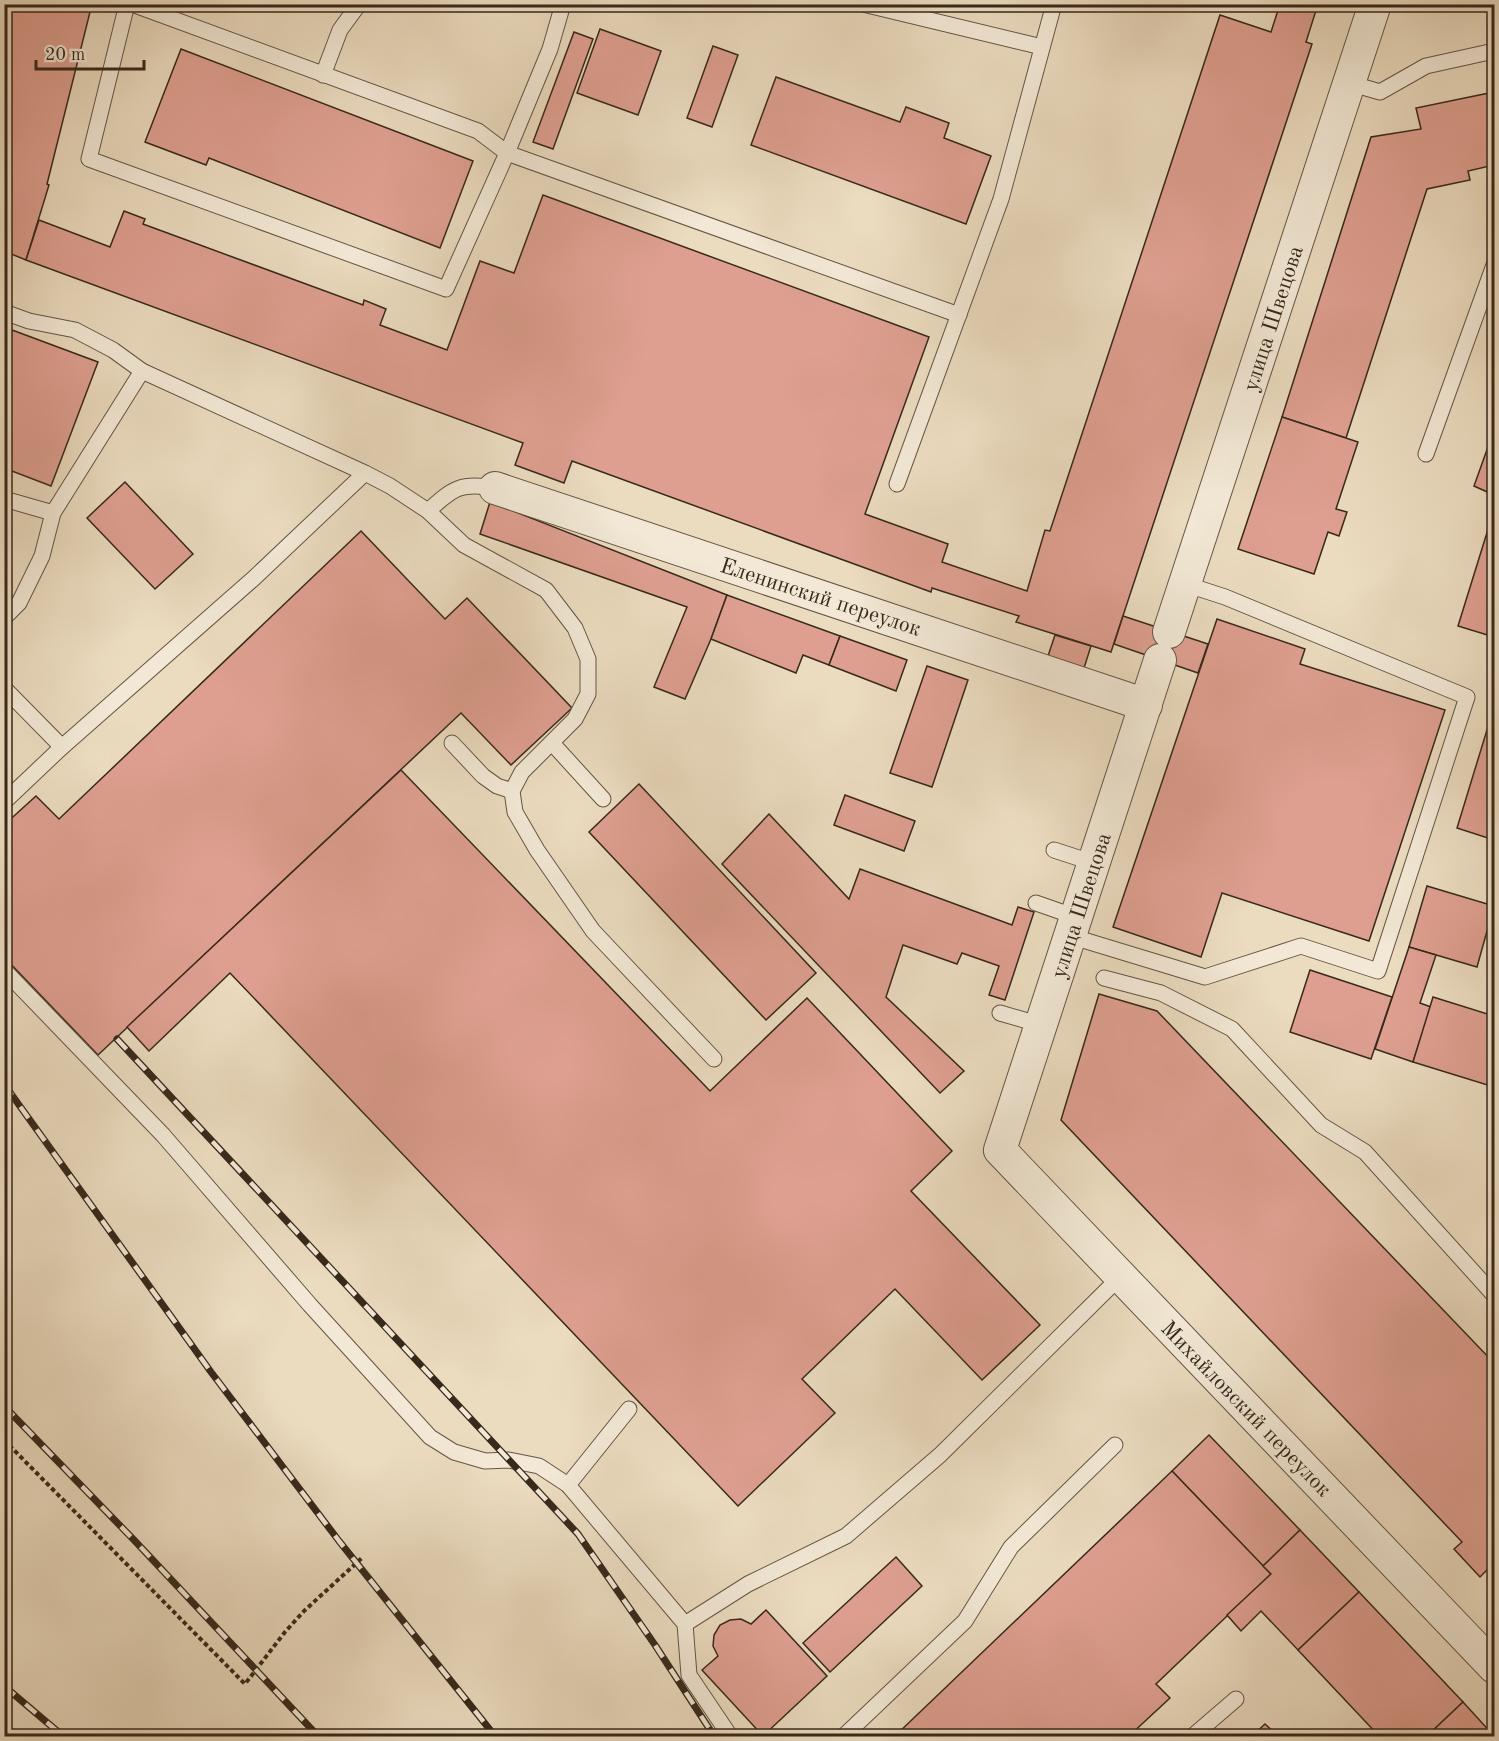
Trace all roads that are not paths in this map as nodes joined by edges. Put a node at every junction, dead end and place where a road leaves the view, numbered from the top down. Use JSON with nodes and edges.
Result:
{"nodes":[{"id":1,"x":130,"y":4,"type":"edge"},
{"id":2,"x":359,"y":4,"type":"edge"},
{"id":3,"x":563,"y":4,"type":"edge"},
{"id":4,"x":863,"y":4,"type":"edge"},
{"id":5,"x":1054,"y":4,"type":"edge"},
{"id":6,"x":1375,"y":4,"type":"edge"},
{"id":7,"x":1042,"y":47,"type":"junction"},
{"id":8,"x":1494,"y":51,"type":"edge"},
{"id":9,"x":323,"y":75,"type":"junction"},
{"id":10,"x":1349,"y":83,"type":"junction"},
{"id":11,"x":507,"y":153,"type":"junction"},
{"id":12,"x":1494,"y":266,"type":"edge"},
{"id":13,"x":4,"y":312,"type":"edge"},
{"id":14,"x":959,"y":315,"type":"junction"},
{"id":15,"x":142,"y":371,"type":"junction"},
{"id":16,"x":1426,"y":454,"type":"dead end"},
{"id":17,"x":364,"y":473,"type":"junction"},
{"id":18,"x":897,"y":484,"type":"dead end"},
{"id":19,"x":495,"y":488,"type":"joint"},
{"id":20,"x":4,"y":500,"type":"edge"},
{"id":21,"x":428,"y":511,"type":"junction"},
{"id":22,"x":53,"y":513,"type":"junction"},
{"id":23,"x":1185,"y":584,"type":"junction"},
{"id":24,"x":4,"y":618,"type":"edge"},
{"id":25,"x":4,"y":688,"type":"edge"},
{"id":26,"x":1146,"y":705,"type":"junction"},
{"id":27,"x":452,"y":743,"type":"dead end"},
{"id":28,"x":552,"y":743,"type":"junction"},
{"id":29,"x":62,"y":747,"type":"junction"},
{"id":30,"x":512,"y":790,"type":"junction"},
{"id":31,"x":603,"y":799,"type":"dead end"},
{"id":32,"x":4,"y":802,"type":"edge"},
{"id":33,"x":1054,"y":850,"type":"dead end"},
{"id":34,"x":1094,"y":863,"type":"junction"},
{"id":35,"x":1036,"y":903,"type":"dead end"},
{"id":36,"x":1073,"y":926,"type":"junction"},
{"id":37,"x":4,"y":970,"type":"edge"},
{"id":38,"x":1104,"y":978,"type":"dead end"},
{"id":39,"x":1000,"y":1013,"type":"dead end"},
{"id":40,"x":1041,"y":1025,"type":"junction"},
{"id":41,"x":714,"y":1059,"type":"dead end"},
{"id":42,"x":1000,"y":1150,"type":"joint"},
{"id":43,"x":1120,"y":1276,"type":"junction"},
{"id":44,"x":1494,"y":1294,"type":"edge"},
{"id":45,"x":629,"y":1409,"type":"dead end"},
{"id":46,"x":1115,"y":1445,"type":"dead end"},
{"id":47,"x":568,"y":1485,"type":"junction"},
{"id":48,"x":685,"y":1624,"type":"junction"},
{"id":49,"x":1494,"y":1667,"type":"edge"},
{"id":50,"x":1236,"y":1699,"type":"dead end"},
{"id":51,"x":730,"y":1737,"type":"edge"},
{"id":52,"x":844,"y":1737,"type":"edge"},
{"id":53,"x":1193,"y":1737,"type":"edge"}],
"edges":[{"from":1,"to":9,"type":"lane"},
{"from":1,"to":11,"type":"lane"},
{"from":2,"to":9,"type":"lane"},
{"from":3,"to":11,"type":"lane"},
{"from":4,"to":7,"type":"lane"},
{"from":5,"to":7,"type":"lane"},
{"from":6,"to":10,"type":"street","name":"улица Швецова"},
{"from":7,"to":14,"type":"lane"},
{"from":8,"to":10,"type":"lane"},
{"from":9,"to":11,"type":"lane"},
{"from":10,"to":23,"type":"street","name":"улица Швецова"},
{"from":11,"to":14,"type":"lane"},
{"from":12,"to":16,"type":"lane"},
{"from":13,"to":15,"type":"lane"},
{"from":14,"to":18,"type":"lane"},
{"from":15,"to":17,"type":"lane"},
{"from":15,"to":22,"type":"lane"},
{"from":17,"to":21,"type":"lane"},
{"from":17,"to":29,"type":"lane"},
{"from":19,"to":21,"type":"lane"},
{"from":19,"to":26,"type":"street","name":"Еленинский переулок"},
{"from":20,"to":22,"type":"lane"},
{"from":21,"to":28,"type":"lane"},
{"from":22,"to":24,"type":"lane"},
{"from":23,"to":26,"type":"street","name":"улица Швецова"},
{"from":23,"to":36,"type":"lane"},
{"from":25,"to":29,"type":"lane"},
{"from":26,"to":34,"type":"street","name":"улица Швецова"},
{"from":27,"to":30,"type":"lane"},
{"from":28,"to":30,"type":"lane"},
{"from":28,"to":31,"type":"lane"},
{"from":29,"to":32,"type":"lane"},
{"from":30,"to":41,"type":"lane"},
{"from":33,"to":34,"type":"lane"},
{"from":34,"to":36,"type":"street","name":"улица Швецова"},
{"from":35,"to":36,"type":"lane"},
{"from":36,"to":40,"type":"street","name":"улица Швецова"},
{"from":37,"to":47,"type":"lane"},
{"from":38,"to":44,"type":"lane"},
{"from":39,"to":40,"type":"lane"},
{"from":40,"to":42,"type":"street","name":"улица Швецова"},
{"from":42,"to":43,"type":"street","name":"Михайловский переулок"},
{"from":43,"to":48,"type":"lane"},
{"from":43,"to":49,"type":"street","name":"Михайловский переулок"},
{"from":45,"to":47,"type":"lane"},
{"from":46,"to":52,"type":"lane"},
{"from":47,"to":48,"type":"lane"},
{"from":48,"to":51,"type":"lane"},
{"from":50,"to":53,"type":"lane"}]}
